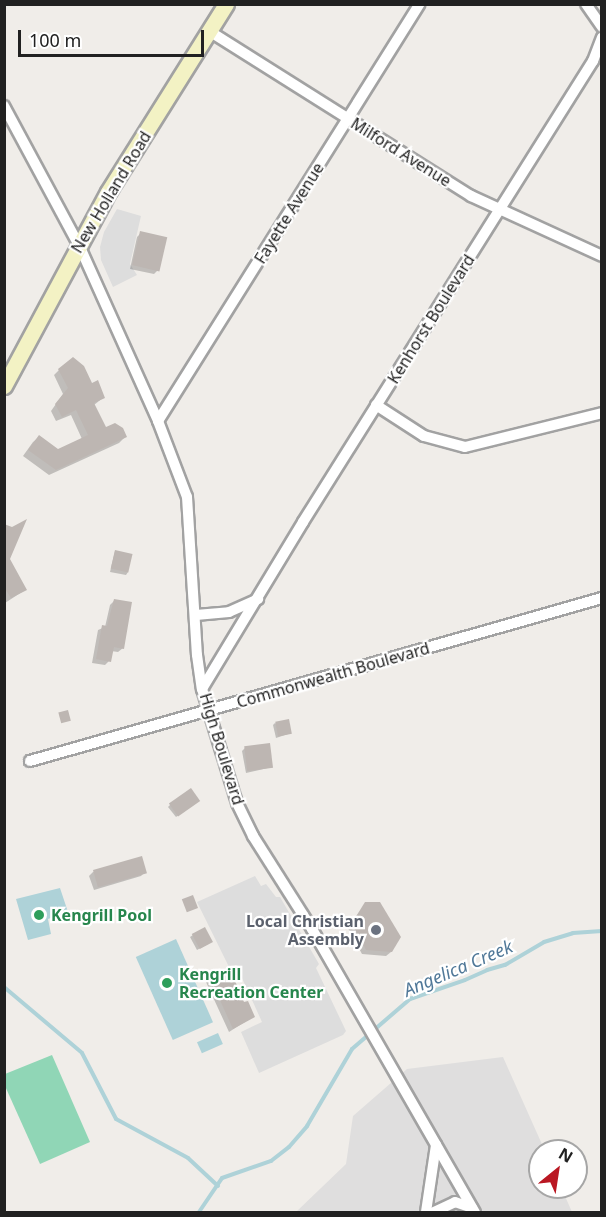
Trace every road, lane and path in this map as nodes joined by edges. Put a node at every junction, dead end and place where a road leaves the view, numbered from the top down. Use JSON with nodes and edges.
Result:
{"nodes":[{"id":1,"x":226,"y":4,"type":"edge"},
{"id":2,"x":420,"y":4,"type":"edge"},
{"id":3,"x":586,"y":4,"type":"edge"},
{"id":4,"x":602,"y":27,"type":"edge"},
{"id":5,"x":209,"y":31,"type":"junction"},
{"id":6,"x":602,"y":38,"type":"edge"},
{"id":7,"x":4,"y":106,"type":"edge"},
{"id":8,"x":348,"y":119,"type":"junction"},
{"id":9,"x":499,"y":210,"type":"junction"},
{"id":10,"x":79,"y":245,"type":"junction"},
{"id":11,"x":602,"y":256,"type":"edge"},
{"id":12,"x":4,"y":386,"type":"edge"},
{"id":13,"x":376,"y":405,"type":"junction"},
{"id":14,"x":602,"y":412,"type":"edge"},
{"id":15,"x":158,"y":421,"type":"junction"},
{"id":16,"x":258,"y":598,"type":"junction"},
{"id":17,"x":602,"y":598,"type":"edge"},
{"id":18,"x":196,"y":615,"type":"junction"},
{"id":19,"x":202,"y":688,"type":"junction"},
{"id":20,"x":208,"y":710,"type":"junction"},
{"id":21,"x":30,"y":761,"type":"dead end"},
{"id":22,"x":436,"y":1145,"type":"junction"},
{"id":23,"x":474,"y":1210,"type":"edge"},
{"id":24,"x":426,"y":1212,"type":"edge"},
{"id":25,"x":434,"y":1212,"type":"edge"}],
"edges":[{"from":1,"to":5,"type":"main road","name":"New Holland Road"},
{"from":2,"to":8,"type":"street","name":"Fayette Avenue"},
{"from":3,"to":4,"type":"street"},
{"from":5,"to":8,"type":"street","name":"Milford Avenue"},
{"from":5,"to":10,"type":"main road","name":"New Holland Road"},
{"from":6,"to":9,"type":"street","name":"Kenhorst Boulevard"},
{"from":7,"to":10,"type":"street","name":"High Boulevard"},
{"from":8,"to":9,"type":"street","name":"Milford Avenue"},
{"from":8,"to":15,"type":"street","name":"Fayette Avenue"},
{"from":9,"to":11,"type":"street","name":"Milford Avenue"},
{"from":9,"to":13,"type":"street","name":"Kenhorst Boulevard"},
{"from":10,"to":12,"type":"main road","name":"New Holland Road"},
{"from":10,"to":15,"type":"street","name":"High Boulevard"},
{"from":13,"to":14,"type":"street"},
{"from":13,"to":16,"type":"street","name":"Kenhorst Boulevard"},
{"from":15,"to":18,"type":"street","name":"High Boulevard"},
{"from":16,"to":18,"type":"street"},
{"from":16,"to":19,"type":"street","name":"Kenhorst Boulevard"},
{"from":17,"to":20,"type":"street","name":"Commonwealth Boulevard"},
{"from":18,"to":19,"type":"street","name":"High Boulevard"},
{"from":19,"to":20,"type":"street","name":"High Boulevard"},
{"from":20,"to":21,"type":"street","name":"Commonwealth Boulevard"},
{"from":20,"to":22,"type":"street","name":"High Boulevard"},
{"from":22,"to":23,"type":"street","name":"High Boulevard"},
{"from":22,"to":24,"type":"street"},
{"from":23,"to":25,"type":"street"}]}
